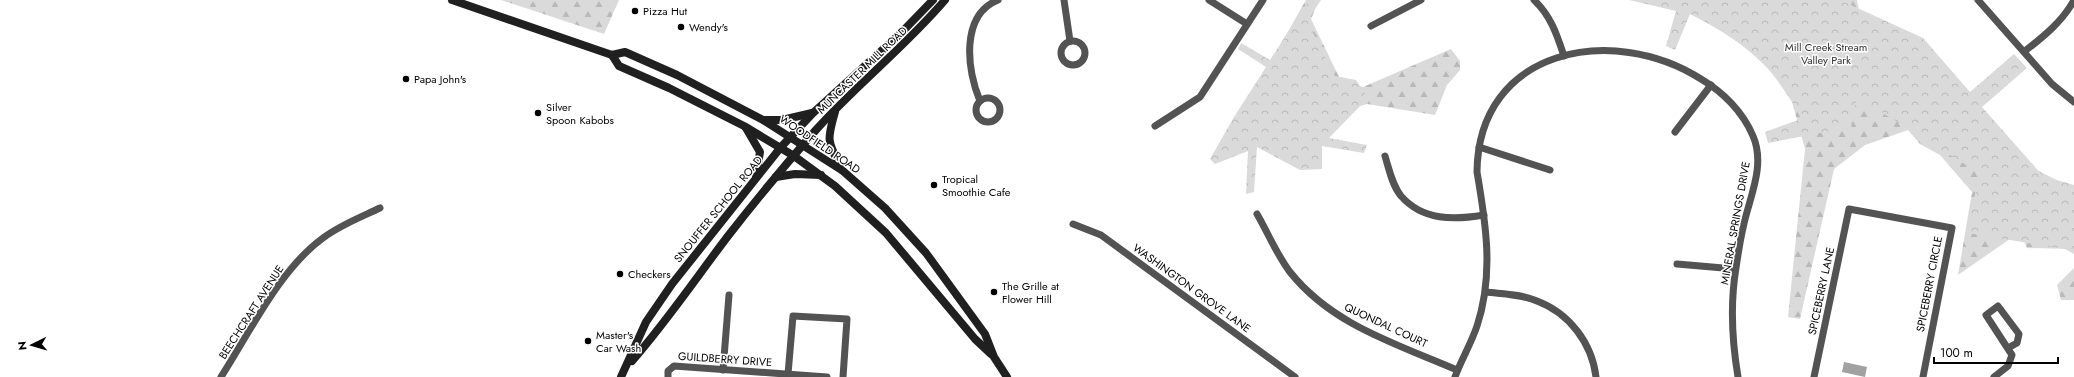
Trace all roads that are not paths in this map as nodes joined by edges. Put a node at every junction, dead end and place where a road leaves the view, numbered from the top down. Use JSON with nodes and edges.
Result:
{"nodes":[{"id":1,"x":452,"y":0,"type":"edge"},
{"id":2,"x":933,"y":0,"type":"edge"},
{"id":3,"x":945,"y":0,"type":"edge"},
{"id":4,"x":998,"y":0,"type":"edge"},
{"id":5,"x":1064,"y":0,"type":"edge"},
{"id":6,"x":1209,"y":0,"type":"edge"},
{"id":7,"x":1263,"y":0,"type":"edge"},
{"id":8,"x":1421,"y":0,"type":"edge"},
{"id":9,"x":1534,"y":0,"type":"edge"},
{"id":10,"x":1978,"y":0,"type":"edge"},
{"id":11,"x":2074,"y":0,"type":"edge"},
{"id":12,"x":1247,"y":24,"type":"junction"},
{"id":13,"x":1371,"y":26,"type":"dead end"},
{"id":14,"x":1070,"y":41,"type":"dead end"},
{"id":15,"x":2025,"y":51,"type":"junction"},
{"id":16,"x":612,"y":55,"type":"junction"},
{"id":17,"x":1564,"y":56,"type":"junction"},
{"id":18,"x":1711,"y":85,"type":"junction"},
{"id":19,"x":980,"y":101,"type":"dead end"},
{"id":20,"x":2074,"y":102,"type":"edge"},
{"id":21,"x":836,"y":109,"type":"junction"},
{"id":22,"x":813,"y":113,"type":"junction"},
{"id":23,"x":763,"y":120,"type":"junction"},
{"id":24,"x":744,"y":126,"type":"junction"},
{"id":25,"x":1155,"y":126,"type":"dead end"},
{"id":26,"x":1675,"y":132,"type":"dead end"},
{"id":27,"x":791,"y":137,"type":"junction"},
{"id":28,"x":804,"y":145,"type":"junction"},
{"id":29,"x":781,"y":147,"type":"junction"},
{"id":30,"x":1479,"y":147,"type":"junction"},
{"id":31,"x":794,"y":156,"type":"junction"},
{"id":32,"x":1385,"y":156,"type":"dead end"},
{"id":33,"x":1550,"y":170,"type":"dead end"},
{"id":34,"x":843,"y":171,"type":"junction"},
{"id":35,"x":821,"y":175,"type":"junction"},
{"id":36,"x":776,"y":177,"type":"junction"},
{"id":37,"x":756,"y":178,"type":"junction"},
{"id":38,"x":380,"y":208,"type":"dead end"},
{"id":39,"x":1849,"y":209,"type":"joint"},
{"id":40,"x":1257,"y":214,"type":"dead end"},
{"id":41,"x":1484,"y":215,"type":"junction"},
{"id":42,"x":1073,"y":224,"type":"dead end"},
{"id":43,"x":1678,"y":264,"type":"dead end"},
{"id":44,"x":1735,"y":269,"type":"junction"},
{"id":45,"x":1486,"y":292,"type":"junction"},
{"id":46,"x":729,"y":295,"type":"dead end"},
{"id":47,"x":2008,"y":348,"type":"junction"},
{"id":48,"x":994,"y":357,"type":"junction"},
{"id":49,"x":626,"y":368,"type":"junction"},
{"id":50,"x":722,"y":370,"type":"junction"},
{"id":51,"x":1457,"y":370,"type":"junction"},
{"id":52,"x":788,"y":374,"type":"junction"},
{"id":53,"x":807,"y":376,"type":"edge"},
{"id":54,"x":222,"y":377,"type":"edge"},
{"id":55,"x":621,"y":377,"type":"edge"},
{"id":56,"x":668,"y":377,"type":"edge"},
{"id":57,"x":827,"y":377,"type":"edge"},
{"id":58,"x":843,"y":377,"type":"edge"},
{"id":59,"x":1007,"y":377,"type":"edge"},
{"id":60,"x":1295,"y":377,"type":"edge"},
{"id":61,"x":1455,"y":377,"type":"edge"},
{"id":62,"x":1596,"y":377,"type":"edge"},
{"id":63,"x":1738,"y":377,"type":"edge"},
{"id":64,"x":1814,"y":377,"type":"edge"},
{"id":65,"x":1922,"y":377,"type":"edge"},
{"id":66,"x":1994,"y":377,"type":"edge"}],
"edges":[{"from":1,"to":16,"type":"main road","name":"WOODFIELD ROAD"},
{"from":2,"to":22,"type":"main road","name":"MUNCASTER MILL ROAD"},
{"from":3,"to":21,"type":"main road","name":"MUNCASTER MILL ROAD"},
{"from":4,"to":19,"type":"street"},
{"from":5,"to":14,"type":"street"},
{"from":6,"to":12,"type":"street"},
{"from":7,"to":12,"type":"street"},
{"from":8,"to":13,"type":"street"},
{"from":9,"to":17,"type":"street"},
{"from":10,"to":15,"type":"street"},
{"from":11,"to":15,"type":"street"},
{"from":12,"to":25,"type":"street"},
{"from":15,"to":20,"type":"street"},
{"from":16,"to":23,"type":"main road","name":"WOODFIELD ROAD"},
{"from":16,"to":24,"type":"main road","name":"WOODFIELD ROAD"},
{"from":17,"to":18,"type":"street","name":"MINERAL SPRINGS DRIVE"},
{"from":17,"to":30,"type":"street","name":"MINERAL SPRINGS DRIVE"},
{"from":18,"to":26,"type":"street"},
{"from":18,"to":44,"type":"street","name":"MINERAL SPRINGS DRIVE"},
{"from":21,"to":28,"type":"main road","name":"MUNCASTER MILL ROAD"},
{"from":21,"to":34,"type":"main road"},
{"from":22,"to":23,"type":"main road"},
{"from":22,"to":27,"type":"main road","name":"MUNCASTER MILL ROAD"},
{"from":23,"to":27,"type":"main road","name":"WOODFIELD ROAD"},
{"from":24,"to":29,"type":"main road","name":"WOODFIELD ROAD"},
{"from":24,"to":37,"type":"main road"},
{"from":27,"to":28,"type":"main road","name":"WOODFIELD ROAD"},
{"from":27,"to":29,"type":"main road","name":"MUNCASTER MILL ROAD"},
{"from":28,"to":31,"type":"main road","name":"MUNCASTER MILL ROAD"},
{"from":28,"to":34,"type":"main road","name":"WOODFIELD ROAD"},
{"from":29,"to":31,"type":"main road","name":"WOODFIELD ROAD"},
{"from":29,"to":37,"type":"main road","name":"SNOUFFER SCHOOL ROAD"},
{"from":30,"to":33,"type":"street"},
{"from":30,"to":41,"type":"street","name":"MINERAL SPRINGS DRIVE"},
{"from":31,"to":35,"type":"main road","name":"WOODFIELD ROAD"},
{"from":31,"to":36,"type":"main road","name":"SNOUFFER SCHOOL ROAD"},
{"from":32,"to":41,"type":"street"},
{"from":34,"to":48,"type":"main road","name":"WOODFIELD ROAD"},
{"from":35,"to":36,"type":"main road"},
{"from":35,"to":48,"type":"main road","name":"WOODFIELD ROAD"},
{"from":36,"to":49,"type":"main road","name":"SNOUFFER SCHOOL ROAD"},
{"from":37,"to":49,"type":"main road","name":"SNOUFFER SCHOOL ROAD"},
{"from":38,"to":54,"type":"street","name":"BEECHCRAFT AVENUE"},
{"from":39,"to":64,"type":"street","name":"SPICEBERRY LANE"},
{"from":39,"to":65,"type":"street","name":"SPICEBERRY CIRCLE"},
{"from":40,"to":51,"type":"street","name":"QUONDAL COURT"},
{"from":41,"to":45,"type":"street","name":"MINERAL SPRINGS DRIVE"},
{"from":42,"to":60,"type":"street","name":"WASHINGTON GROVE LANE"},
{"from":43,"to":44,"type":"street"},
{"from":44,"to":63,"type":"street","name":"MINERAL SPRINGS DRIVE"},
{"from":45,"to":51,"type":"street","name":"MINERAL SPRINGS DRIVE"},
{"from":45,"to":62,"type":"street"},
{"from":46,"to":50,"type":"street"},
{"from":47,"to":47,"type":"street"},
{"from":47,"to":66,"type":"street"},
{"from":48,"to":59,"type":"main road","name":"WOODFIELD ROAD"},
{"from":49,"to":55,"type":"main road","name":"SNOUFFER SCHOOL ROAD"},
{"from":50,"to":52,"type":"street","name":"GUILDBERRY DRIVE"},
{"from":50,"to":56,"type":"street","name":"GUILDBERRY DRIVE"},
{"from":51,"to":61,"type":"street","name":"MINERAL SPRINGS DRIVE"},
{"from":52,"to":53,"type":"street","name":"GUILDBERRY DRIVE"},
{"from":52,"to":58,"type":"street"},
{"from":53,"to":57,"type":"street","name":"GUILDBERRY DRIVE"}]}
